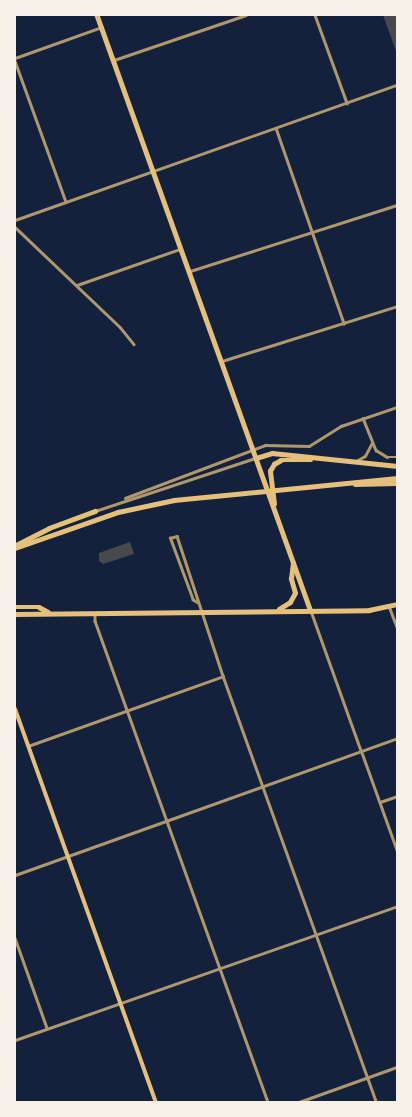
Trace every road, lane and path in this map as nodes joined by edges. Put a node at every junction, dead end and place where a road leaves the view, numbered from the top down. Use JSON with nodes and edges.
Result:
{"nodes":[{"id":1,"x":97,"y":15,"type":"edge"},
{"id":2,"x":246,"y":15,"type":"edge"},
{"id":3,"x":315,"y":15,"type":"edge"},
{"id":4,"x":102,"y":27,"type":"junction"},
{"id":5,"x":15,"y":59,"type":"edge"},
{"id":6,"x":114,"y":60,"type":"junction"},
{"id":7,"x":397,"y":85,"type":"edge"},
{"id":8,"x":347,"y":103,"type":"junction"},
{"id":9,"x":276,"y":128,"type":"junction"},
{"id":10,"x":153,"y":171,"type":"junction"},
{"id":11,"x":66,"y":202,"type":"junction"},
{"id":12,"x":397,"y":205,"type":"edge"},
{"id":13,"x":15,"y":220,"type":"edge"},
{"id":14,"x":15,"y":227,"type":"edge"},
{"id":15,"x":314,"y":231,"type":"junction"},
{"id":16,"x":181,"y":249,"type":"junction"},
{"id":17,"x":190,"y":272,"type":"junction"},
{"id":18,"x":77,"y":284,"type":"junction"},
{"id":19,"x":397,"y":306,"type":"edge"},
{"id":20,"x":344,"y":323,"type":"junction"},
{"id":21,"x":134,"y":344,"type":"dead end"},
{"id":22,"x":222,"y":362,"type":"junction"},
{"id":23,"x":397,"y":407,"type":"edge"},
{"id":24,"x":363,"y":418,"type":"junction"},
{"id":25,"x":372,"y":443,"type":"junction"},
{"id":26,"x":254,"y":452,"type":"junction"},
{"id":27,"x":397,"y":457,"type":"edge"},
{"id":28,"x":256,"y":458,"type":"junction"},
{"id":29,"x":325,"y":460,"type":"junction"},
{"id":30,"x":355,"y":462,"type":"junction"},
{"id":31,"x":397,"y":466,"type":"edge"},
{"id":32,"x":397,"y":478,"type":"edge"},
{"id":33,"x":397,"y":483,"type":"edge"},
{"id":34,"x":339,"y":484,"type":"junction"},
{"id":35,"x":125,"y":498,"type":"dead end"},
{"id":36,"x":274,"y":508,"type":"junction"},
{"id":37,"x":95,"y":511,"type":"joint"},
{"id":38,"x":15,"y":546,"type":"edge"},
{"id":39,"x":293,"y":561,"type":"junction"},
{"id":40,"x":198,"y":603,"type":"junction"},
{"id":41,"x":397,"y":604,"type":"edge"},
{"id":42,"x":389,"y":606,"type":"junction"},
{"id":43,"x":15,"y":607,"type":"edge"},
{"id":44,"x":310,"y":609,"type":"junction"},
{"id":45,"x":278,"y":610,"type":"junction"},
{"id":46,"x":201,"y":611,"type":"junction"},
{"id":47,"x":49,"y":612,"type":"junction"},
{"id":48,"x":95,"y":612,"type":"junction"},
{"id":49,"x":15,"y":614,"type":"edge"},
{"id":50,"x":397,"y":627,"type":"edge"},
{"id":51,"x":223,"y":676,"type":"junction"},
{"id":52,"x":15,"y":709,"type":"edge"},
{"id":53,"x":128,"y":710,"type":"junction"},
{"id":54,"x":397,"y":738,"type":"edge"},
{"id":55,"x":28,"y":746,"type":"junction"},
{"id":56,"x":361,"y":751,"type":"junction"},
{"id":57,"x":263,"y":787,"type":"junction"},
{"id":58,"x":397,"y":796,"type":"edge"},
{"id":59,"x":379,"y":802,"type":"junction"},
{"id":60,"x":167,"y":821,"type":"junction"},
{"id":61,"x":397,"y":851,"type":"edge"},
{"id":62,"x":68,"y":856,"type":"junction"},
{"id":63,"x":15,"y":875,"type":"edge"},
{"id":64,"x":397,"y":906,"type":"edge"},
{"id":65,"x":316,"y":934,"type":"junction"},
{"id":66,"x":15,"y":938,"type":"edge"},
{"id":67,"x":220,"y":968,"type":"junction"},
{"id":68,"x":121,"y":1004,"type":"junction"},
{"id":69,"x":48,"y":1028,"type":"junction"},
{"id":70,"x":15,"y":1040,"type":"edge"},
{"id":71,"x":397,"y":1067,"type":"edge"},
{"id":72,"x":367,"y":1078,"type":"junction"},
{"id":73,"x":156,"y":1102,"type":"edge"},
{"id":74,"x":268,"y":1102,"type":"edge"},
{"id":75,"x":299,"y":1102,"type":"edge"},
{"id":76,"x":376,"y":1102,"type":"edge"}],
"edges":[{"from":1,"to":4,"type":"main road"},
{"from":2,"to":6,"type":"street"},
{"from":3,"to":8,"type":"street"},
{"from":4,"to":5,"type":"street"},
{"from":4,"to":6,"type":"main road"},
{"from":5,"to":11,"type":"street"},
{"from":6,"to":10,"type":"main road"},
{"from":7,"to":8,"type":"street"},
{"from":8,"to":9,"type":"street"},
{"from":9,"to":10,"type":"street"},
{"from":9,"to":15,"type":"street"},
{"from":10,"to":11,"type":"street"},
{"from":10,"to":16,"type":"main road"},
{"from":11,"to":13,"type":"street"},
{"from":12,"to":15,"type":"street"},
{"from":14,"to":18,"type":"street"},
{"from":15,"to":17,"type":"street"},
{"from":15,"to":20,"type":"street"},
{"from":16,"to":17,"type":"main road"},
{"from":16,"to":18,"type":"street"},
{"from":17,"to":22,"type":"main road"},
{"from":18,"to":21,"type":"street"},
{"from":19,"to":20,"type":"street"},
{"from":20,"to":22,"type":"street"},
{"from":22,"to":26,"type":"main road"},
{"from":23,"to":24,"type":"street"},
{"from":24,"to":25,"type":"street"},
{"from":24,"to":26,"type":"street"},
{"from":25,"to":27,"type":"street"},
{"from":25,"to":30,"type":"street"},
{"from":26,"to":28,"type":"main road"},
{"from":26,"to":35,"type":"street"},
{"from":28,"to":29,"type":"main road"},
{"from":28,"to":36,"type":"main road"},
{"from":28,"to":37,"type":"street"},
{"from":29,"to":30,"type":"main road"},
{"from":29,"to":36,"type":"main road"},
{"from":30,"to":31,"type":"main road"},
{"from":32,"to":34,"type":"main road"},
{"from":33,"to":34,"type":"main road"},
{"from":34,"to":38,"type":"main road"},
{"from":36,"to":39,"type":"main road"},
{"from":37,"to":38,"type":"main road"},
{"from":39,"to":44,"type":"main road"},
{"from":39,"to":45,"type":"main road"},
{"from":40,"to":40,"type":"street"},
{"from":40,"to":46,"type":"street"},
{"from":41,"to":42,"type":"main road"},
{"from":42,"to":44,"type":"main road"},
{"from":42,"to":50,"type":"street"},
{"from":43,"to":47,"type":"main road"},
{"from":44,"to":45,"type":"main road"},
{"from":44,"to":56,"type":"street"},
{"from":45,"to":46,"type":"main road"},
{"from":46,"to":48,"type":"main road"},
{"from":46,"to":51,"type":"street"},
{"from":47,"to":48,"type":"main road"},
{"from":47,"to":49,"type":"main road"},
{"from":48,"to":53,"type":"street"},
{"from":51,"to":53,"type":"street"},
{"from":51,"to":57,"type":"street"},
{"from":52,"to":55,"type":"main road"},
{"from":53,"to":55,"type":"street"},
{"from":53,"to":60,"type":"street"},
{"from":54,"to":56,"type":"street"},
{"from":55,"to":62,"type":"main road"},
{"from":56,"to":57,"type":"street"},
{"from":56,"to":59,"type":"street"},
{"from":57,"to":60,"type":"street"},
{"from":57,"to":65,"type":"street"},
{"from":58,"to":59,"type":"street"},
{"from":59,"to":61,"type":"street"},
{"from":60,"to":62,"type":"street"},
{"from":60,"to":67,"type":"street"},
{"from":62,"to":63,"type":"street"},
{"from":62,"to":68,"type":"main road"},
{"from":64,"to":65,"type":"street"},
{"from":65,"to":67,"type":"street"},
{"from":65,"to":72,"type":"street"},
{"from":66,"to":69,"type":"street"},
{"from":67,"to":68,"type":"street"},
{"from":67,"to":74,"type":"street"},
{"from":68,"to":69,"type":"street"},
{"from":68,"to":73,"type":"main road"},
{"from":69,"to":70,"type":"street"},
{"from":71,"to":72,"type":"street"},
{"from":72,"to":75,"type":"street"},
{"from":72,"to":76,"type":"street"}]}
